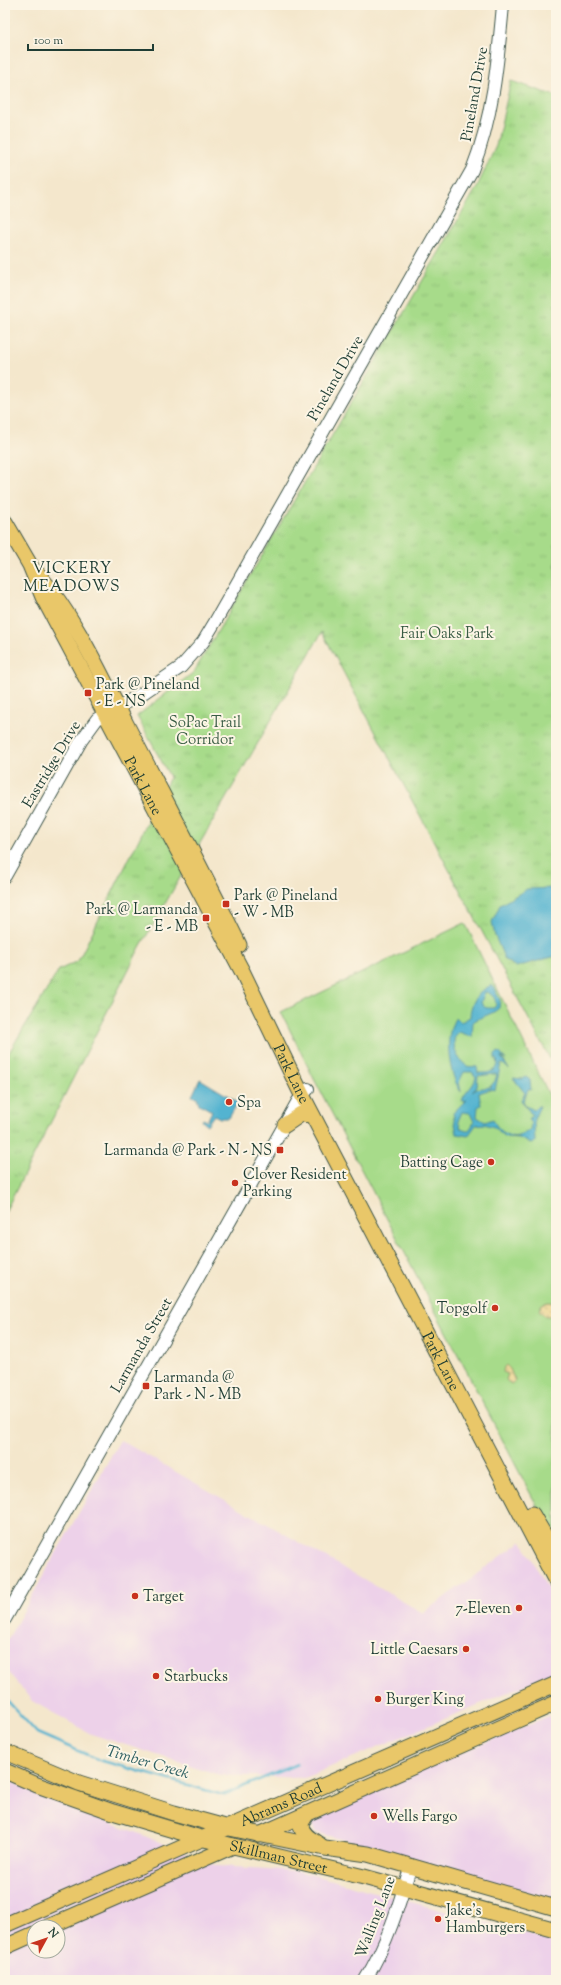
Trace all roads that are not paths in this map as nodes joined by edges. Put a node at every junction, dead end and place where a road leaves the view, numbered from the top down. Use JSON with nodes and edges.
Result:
{"nodes":[{"id":1,"x":503,"y":5,"type":"edge"},
{"id":2,"x":5,"y":522,"type":"edge"},
{"id":3,"x":111,"y":710,"type":"junction"},
{"id":4,"x":5,"y":876,"type":"edge"},
{"id":5,"x":305,"y":1092,"type":"junction"},
{"id":6,"x":312,"y":1114,"type":"junction"},
{"id":7,"x":285,"y":1125,"type":"junction"},
{"id":8,"x":556,"y":1555,"type":"edge"},
{"id":9,"x":556,"y":1581,"type":"edge"},
{"id":10,"x":5,"y":1619,"type":"edge"},
{"id":11,"x":556,"y":1684,"type":"edge"},
{"id":12,"x":556,"y":1703,"type":"edge"},
{"id":13,"x":439,"y":1735,"type":"junction"},
{"id":14,"x":5,"y":1752,"type":"edge"},
{"id":15,"x":447,"y":1752,"type":"junction"},
{"id":16,"x":5,"y":1772,"type":"edge"},
{"id":17,"x":306,"y":1815,"type":"junction"},
{"id":18,"x":229,"y":1828,"type":"junction"},
{"id":19,"x":260,"y":1835,"type":"junction"},
{"id":20,"x":204,"y":1839,"type":"junction"},
{"id":21,"x":230,"y":1847,"type":"junction"},
{"id":22,"x":326,"y":1848,"type":"junction"},
{"id":23,"x":411,"y":1865,"type":"junction"},
{"id":24,"x":404,"y":1888,"type":"junction"},
{"id":25,"x":64,"y":1898,"type":"junction"},
{"id":26,"x":536,"y":1902,"type":"junction"},
{"id":27,"x":556,"y":1908,"type":"edge"},
{"id":28,"x":72,"y":1916,"type":"junction"},
{"id":29,"x":65,"y":1919,"type":"edge"},
{"id":30,"x":529,"y":1923,"type":"junction"},
{"id":31,"x":5,"y":1926,"type":"edge"},
{"id":32,"x":556,"y":1930,"type":"edge"},
{"id":33,"x":26,"y":1938,"type":"edge"},
{"id":34,"x":5,"y":1947,"type":"edge"},
{"id":35,"x":365,"y":1980,"type":"edge"}],
"edges":[{"from":1,"to":3,"type":"street","name":"Pineland Drive"},
{"from":2,"to":3,"type":"main road","name":"Park Lane"},
{"from":3,"to":4,"type":"street","name":"Eastridge Drive"},
{"from":3,"to":5,"type":"main road","name":"Park Lane"},
{"from":5,"to":6,"type":"main road","name":"Park Lane"},
{"from":5,"to":7,"type":"street","name":"Larmanda Street"},
{"from":5,"to":8,"type":"main road","name":"Park Lane"},
{"from":6,"to":7,"type":"main road"},
{"from":6,"to":9,"type":"main road","name":"Park Lane"},
{"from":7,"to":10,"type":"street","name":"Larmanda Street"},
{"from":11,"to":13,"type":"main road","name":"Abrams Road"},
{"from":12,"to":15,"type":"main road","name":"Abrams Road"},
{"from":13,"to":15,"type":"main road"},
{"from":13,"to":18,"type":"main road","name":"Abrams Road"},
{"from":14,"to":18,"type":"main road","name":"Skillman Street"},
{"from":15,"to":17,"type":"main road","name":"Abrams Road"},
{"from":16,"to":20,"type":"main road","name":"Skillman Street"},
{"from":17,"to":19,"type":"main road","name":"Abrams Road"},
{"from":17,"to":22,"type":"main road"},
{"from":18,"to":19,"type":"main road","name":"Skillman Street"},
{"from":18,"to":20,"type":"main road","name":"Abrams Road"},
{"from":19,"to":21,"type":"main road","name":"Abrams Road"},
{"from":19,"to":22,"type":"main road","name":"Skillman Street"},
{"from":20,"to":21,"type":"main road","name":"Skillman Street"},
{"from":20,"to":25,"type":"main road","name":"Abrams Road"},
{"from":21,"to":24,"type":"main road","name":"Skillman Street"},
{"from":21,"to":28,"type":"main road","name":"Abrams Road"},
{"from":22,"to":23,"type":"main road","name":"Skillman Street"},
{"from":23,"to":24,"type":"street","name":"Walling Lane"},
{"from":23,"to":26,"type":"main road","name":"Skillman Street"},
{"from":24,"to":30,"type":"main road","name":"Skillman Street"},
{"from":24,"to":35,"type":"street","name":"Walling Lane"},
{"from":25,"to":28,"type":"main road"},
{"from":25,"to":31,"type":"main road","name":"Abrams Road"},
{"from":26,"to":27,"type":"main road","name":"Skillman Street"},
{"from":26,"to":30,"type":"main road"},
{"from":28,"to":29,"type":"main road","name":"Abrams Road"},
{"from":30,"to":32,"type":"main road","name":"Skillman Street"},
{"from":33,"to":34,"type":"main road"}]}
